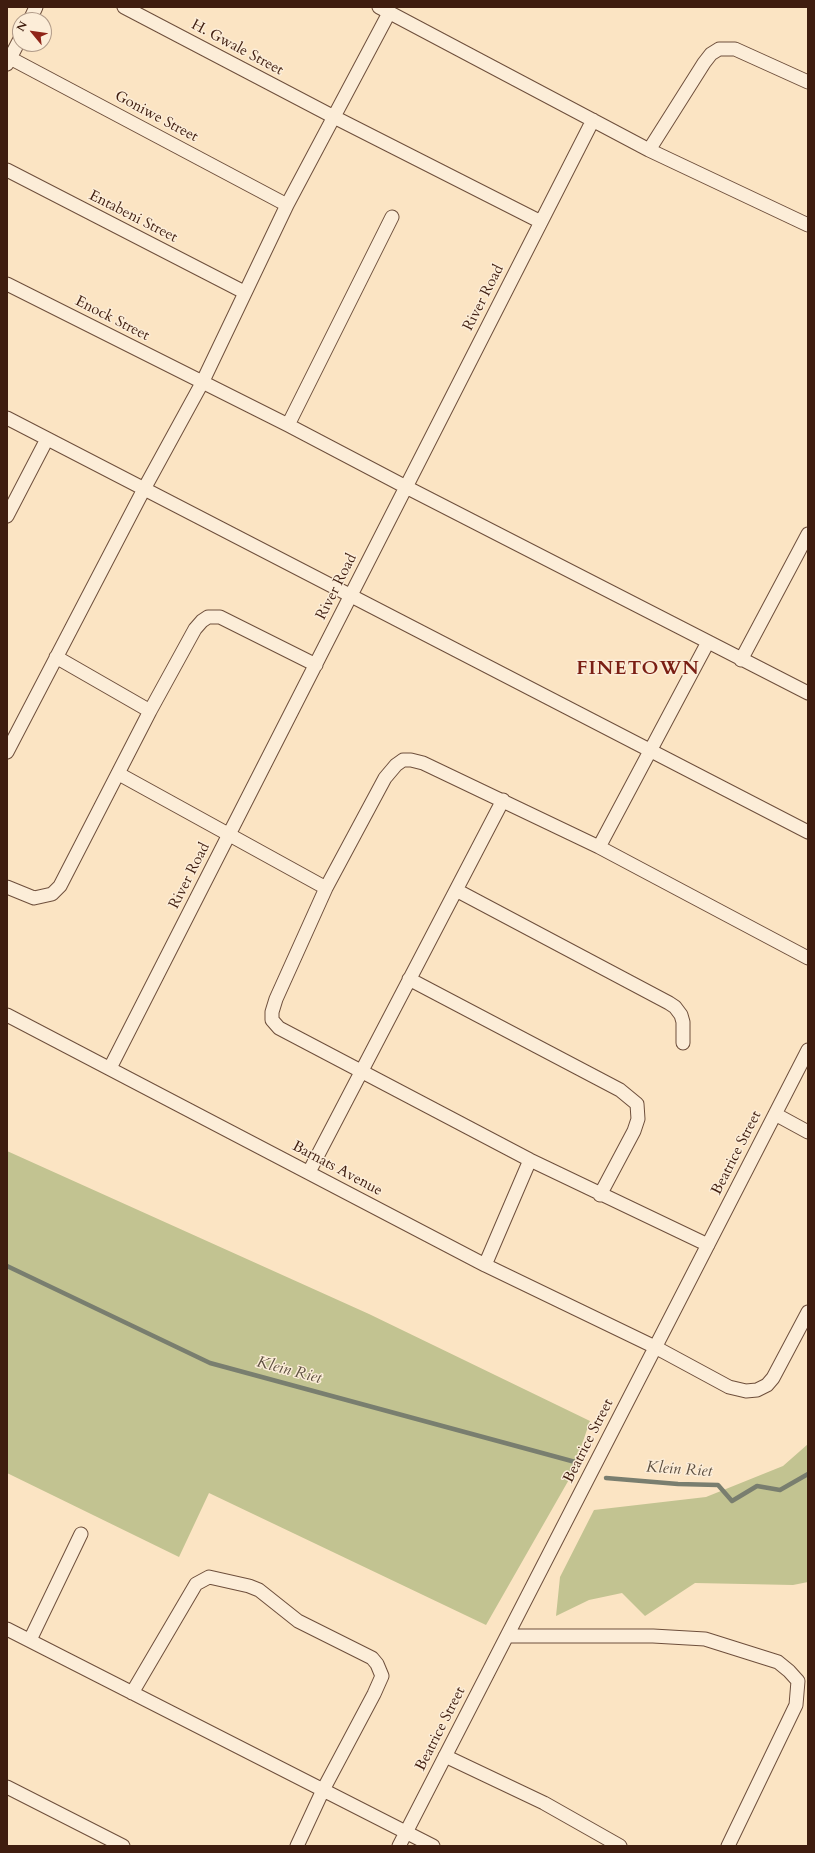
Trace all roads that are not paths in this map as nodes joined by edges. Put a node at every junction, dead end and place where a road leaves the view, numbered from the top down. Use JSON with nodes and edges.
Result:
{"nodes":[{"id":1,"x":124,"y":7,"type":"edge"},
{"id":2,"x":384,"y":10,"type":"edge"},
{"id":3,"x":14,"y":52,"type":"edge"},
{"id":4,"x":9,"y":61,"type":"edge"},
{"id":5,"x":808,"y":82,"type":"edge"},
{"id":6,"x":334,"y":117,"type":"junction"},
{"id":7,"x":593,"y":120,"type":"junction"},
{"id":8,"x":649,"y":150,"type":"junction"},
{"id":9,"x":7,"y":170,"type":"edge"},
{"id":10,"x":287,"y":205,"type":"junction"},
{"id":11,"x":392,"y":217,"type":"dead end"},
{"id":12,"x":541,"y":222,"type":"junction"},
{"id":13,"x":808,"y":225,"type":"edge"},
{"id":14,"x":7,"y":284,"type":"edge"},
{"id":15,"x":244,"y":292,"type":"junction"},
{"id":16,"x":202,"y":383,"type":"junction"},
{"id":17,"x":7,"y":418,"type":"edge"},
{"id":18,"x":288,"y":425,"type":"junction"},
{"id":19,"x":47,"y":439,"type":"junction"},
{"id":20,"x":406,"y":487,"type":"junction"},
{"id":21,"x":144,"y":489,"type":"junction"},
{"id":22,"x":7,"y":516,"type":"edge"},
{"id":23,"x":808,"y":534,"type":"edge"},
{"id":24,"x":351,"y":596,"type":"junction"},
{"id":25,"x":708,"y":642,"type":"junction"},
{"id":26,"x":56,"y":657,"type":"junction"},
{"id":27,"x":741,"y":660,"type":"junction"},
{"id":28,"x":316,"y":665,"type":"junction"},
{"id":29,"x":808,"y":693,"type":"edge"},
{"id":30,"x":150,"y":711,"type":"junction"},
{"id":31,"x":650,"y":750,"type":"junction"},
{"id":32,"x":7,"y":752,"type":"edge"},
{"id":33,"x":119,"y":774,"type":"junction"},
{"id":34,"x":503,"y":800,"type":"junction"},
{"id":35,"x":808,"y":832,"type":"edge"},
{"id":36,"x":229,"y":834,"type":"junction"},
{"id":37,"x":599,"y":847,"type":"junction"},
{"id":38,"x":7,"y":887,"type":"edge"},
{"id":39,"x":326,"y":888,"type":"junction"},
{"id":40,"x":456,"y":890,"type":"junction"},
{"id":41,"x":808,"y":958,"type":"edge"},
{"id":42,"x":409,"y":979,"type":"junction"},
{"id":43,"x":7,"y":1015,"type":"edge"},
{"id":44,"x":682,"y":1043,"type":"dead end"},
{"id":45,"x":808,"y":1050,"type":"edge"},
{"id":46,"x":110,"y":1068,"type":"junction"},
{"id":47,"x":361,"y":1072,"type":"junction"},
{"id":48,"x":775,"y":1114,"type":"junction"},
{"id":49,"x":808,"y":1132,"type":"edge"},
{"id":50,"x":530,"y":1160,"type":"junction"},
{"id":51,"x":309,"y":1172,"type":"junction"},
{"id":52,"x":600,"y":1195,"type":"junction"},
{"id":53,"x":708,"y":1245,"type":"junction"},
{"id":54,"x":485,"y":1264,"type":"junction"},
{"id":55,"x":808,"y":1312,"type":"edge"},
{"id":56,"x":655,"y":1347,"type":"junction"},
{"id":57,"x":80,"y":1534,"type":"dead end"},
{"id":58,"x":7,"y":1629,"type":"edge"},
{"id":59,"x":507,"y":1636,"type":"junction"},
{"id":60,"x":30,"y":1640,"type":"junction"},
{"id":61,"x":132,"y":1693,"type":"junction"},
{"id":62,"x":445,"y":1756,"type":"junction"},
{"id":63,"x":7,"y":1787,"type":"edge"},
{"id":64,"x":323,"y":1790,"type":"junction"},
{"id":65,"x":406,"y":1832,"type":"junction"},
{"id":66,"x":123,"y":1846,"type":"edge"},
{"id":67,"x":297,"y":1846,"type":"edge"},
{"id":68,"x":399,"y":1846,"type":"edge"},
{"id":69,"x":433,"y":1846,"type":"edge"},
{"id":70,"x":620,"y":1846,"type":"edge"},
{"id":71,"x":728,"y":1846,"type":"edge"}],
"edges":[{"from":1,"to":6,"type":"street","name":"H. Gwale Street"},
{"from":2,"to":6,"type":"street"},
{"from":2,"to":7,"type":"street"},
{"from":3,"to":4,"type":"street"},
{"from":4,"to":10,"type":"street","name":"Goniwe Street"},
{"from":5,"to":8,"type":"street"},
{"from":6,"to":10,"type":"street"},
{"from":6,"to":12,"type":"street","name":"H. Gwale Street"},
{"from":7,"to":8,"type":"street"},
{"from":7,"to":12,"type":"street","name":"River Road"},
{"from":8,"to":13,"type":"street"},
{"from":9,"to":15,"type":"street","name":"Entabeni Street"},
{"from":10,"to":15,"type":"street"},
{"from":11,"to":18,"type":"street"},
{"from":12,"to":20,"type":"street","name":"River Road"},
{"from":14,"to":16,"type":"street","name":"Enock Street"},
{"from":15,"to":16,"type":"street"},
{"from":16,"to":18,"type":"street","name":"Enock Street"},
{"from":16,"to":21,"type":"street"},
{"from":17,"to":19,"type":"street"},
{"from":18,"to":20,"type":"street","name":"Enock Street"},
{"from":19,"to":21,"type":"street"},
{"from":19,"to":22,"type":"street"},
{"from":20,"to":24,"type":"street","name":"River Road"},
{"from":20,"to":25,"type":"street","name":"Enock Street"},
{"from":21,"to":24,"type":"street"},
{"from":21,"to":26,"type":"street"},
{"from":23,"to":27,"type":"street"},
{"from":24,"to":28,"type":"street","name":"River Road"},
{"from":24,"to":31,"type":"street"},
{"from":25,"to":27,"type":"street","name":"Enock Street"},
{"from":25,"to":31,"type":"street"},
{"from":26,"to":30,"type":"street"},
{"from":26,"to":32,"type":"street"},
{"from":27,"to":29,"type":"street","name":"Enock Street"},
{"from":28,"to":30,"type":"street"},
{"from":28,"to":36,"type":"street","name":"River Road"},
{"from":30,"to":33,"type":"street"},
{"from":31,"to":35,"type":"street"},
{"from":31,"to":37,"type":"street"},
{"from":33,"to":36,"type":"street"},
{"from":33,"to":38,"type":"street"},
{"from":34,"to":37,"type":"street"},
{"from":34,"to":39,"type":"street"},
{"from":34,"to":40,"type":"street"},
{"from":36,"to":39,"type":"street"},
{"from":36,"to":46,"type":"street","name":"River Road"},
{"from":37,"to":41,"type":"street"},
{"from":39,"to":47,"type":"street"},
{"from":40,"to":42,"type":"street"},
{"from":40,"to":44,"type":"street"},
{"from":42,"to":47,"type":"street"},
{"from":42,"to":52,"type":"street"},
{"from":43,"to":46,"type":"street","name":"Barnats Avenue"},
{"from":45,"to":48,"type":"street","name":"Beatrice Street"},
{"from":46,"to":51,"type":"street","name":"Barnats Avenue"},
{"from":47,"to":50,"type":"street"},
{"from":47,"to":51,"type":"street"},
{"from":48,"to":49,"type":"street"},
{"from":48,"to":53,"type":"street","name":"Beatrice Street"},
{"from":50,"to":52,"type":"street"},
{"from":50,"to":54,"type":"street"},
{"from":51,"to":54,"type":"street","name":"Barnats Avenue"},
{"from":52,"to":53,"type":"street"},
{"from":53,"to":56,"type":"street","name":"Beatrice Street"},
{"from":54,"to":56,"type":"street","name":"Barnats Avenue"},
{"from":55,"to":56,"type":"street","name":"Barnats Avenue"},
{"from":56,"to":59,"type":"street","name":"Beatrice Street"},
{"from":57,"to":60,"type":"street"},
{"from":58,"to":60,"type":"street"},
{"from":59,"to":62,"type":"street","name":"Beatrice Street"},
{"from":59,"to":71,"type":"street"},
{"from":60,"to":61,"type":"street"},
{"from":61,"to":64,"type":"street"},
{"from":61,"to":64,"type":"street"},
{"from":62,"to":65,"type":"street","name":"Beatrice Street"},
{"from":62,"to":70,"type":"street"},
{"from":63,"to":66,"type":"street"},
{"from":64,"to":65,"type":"street"},
{"from":64,"to":67,"type":"street"},
{"from":65,"to":68,"type":"street","name":"Beatrice Street"},
{"from":65,"to":69,"type":"street"}]}
